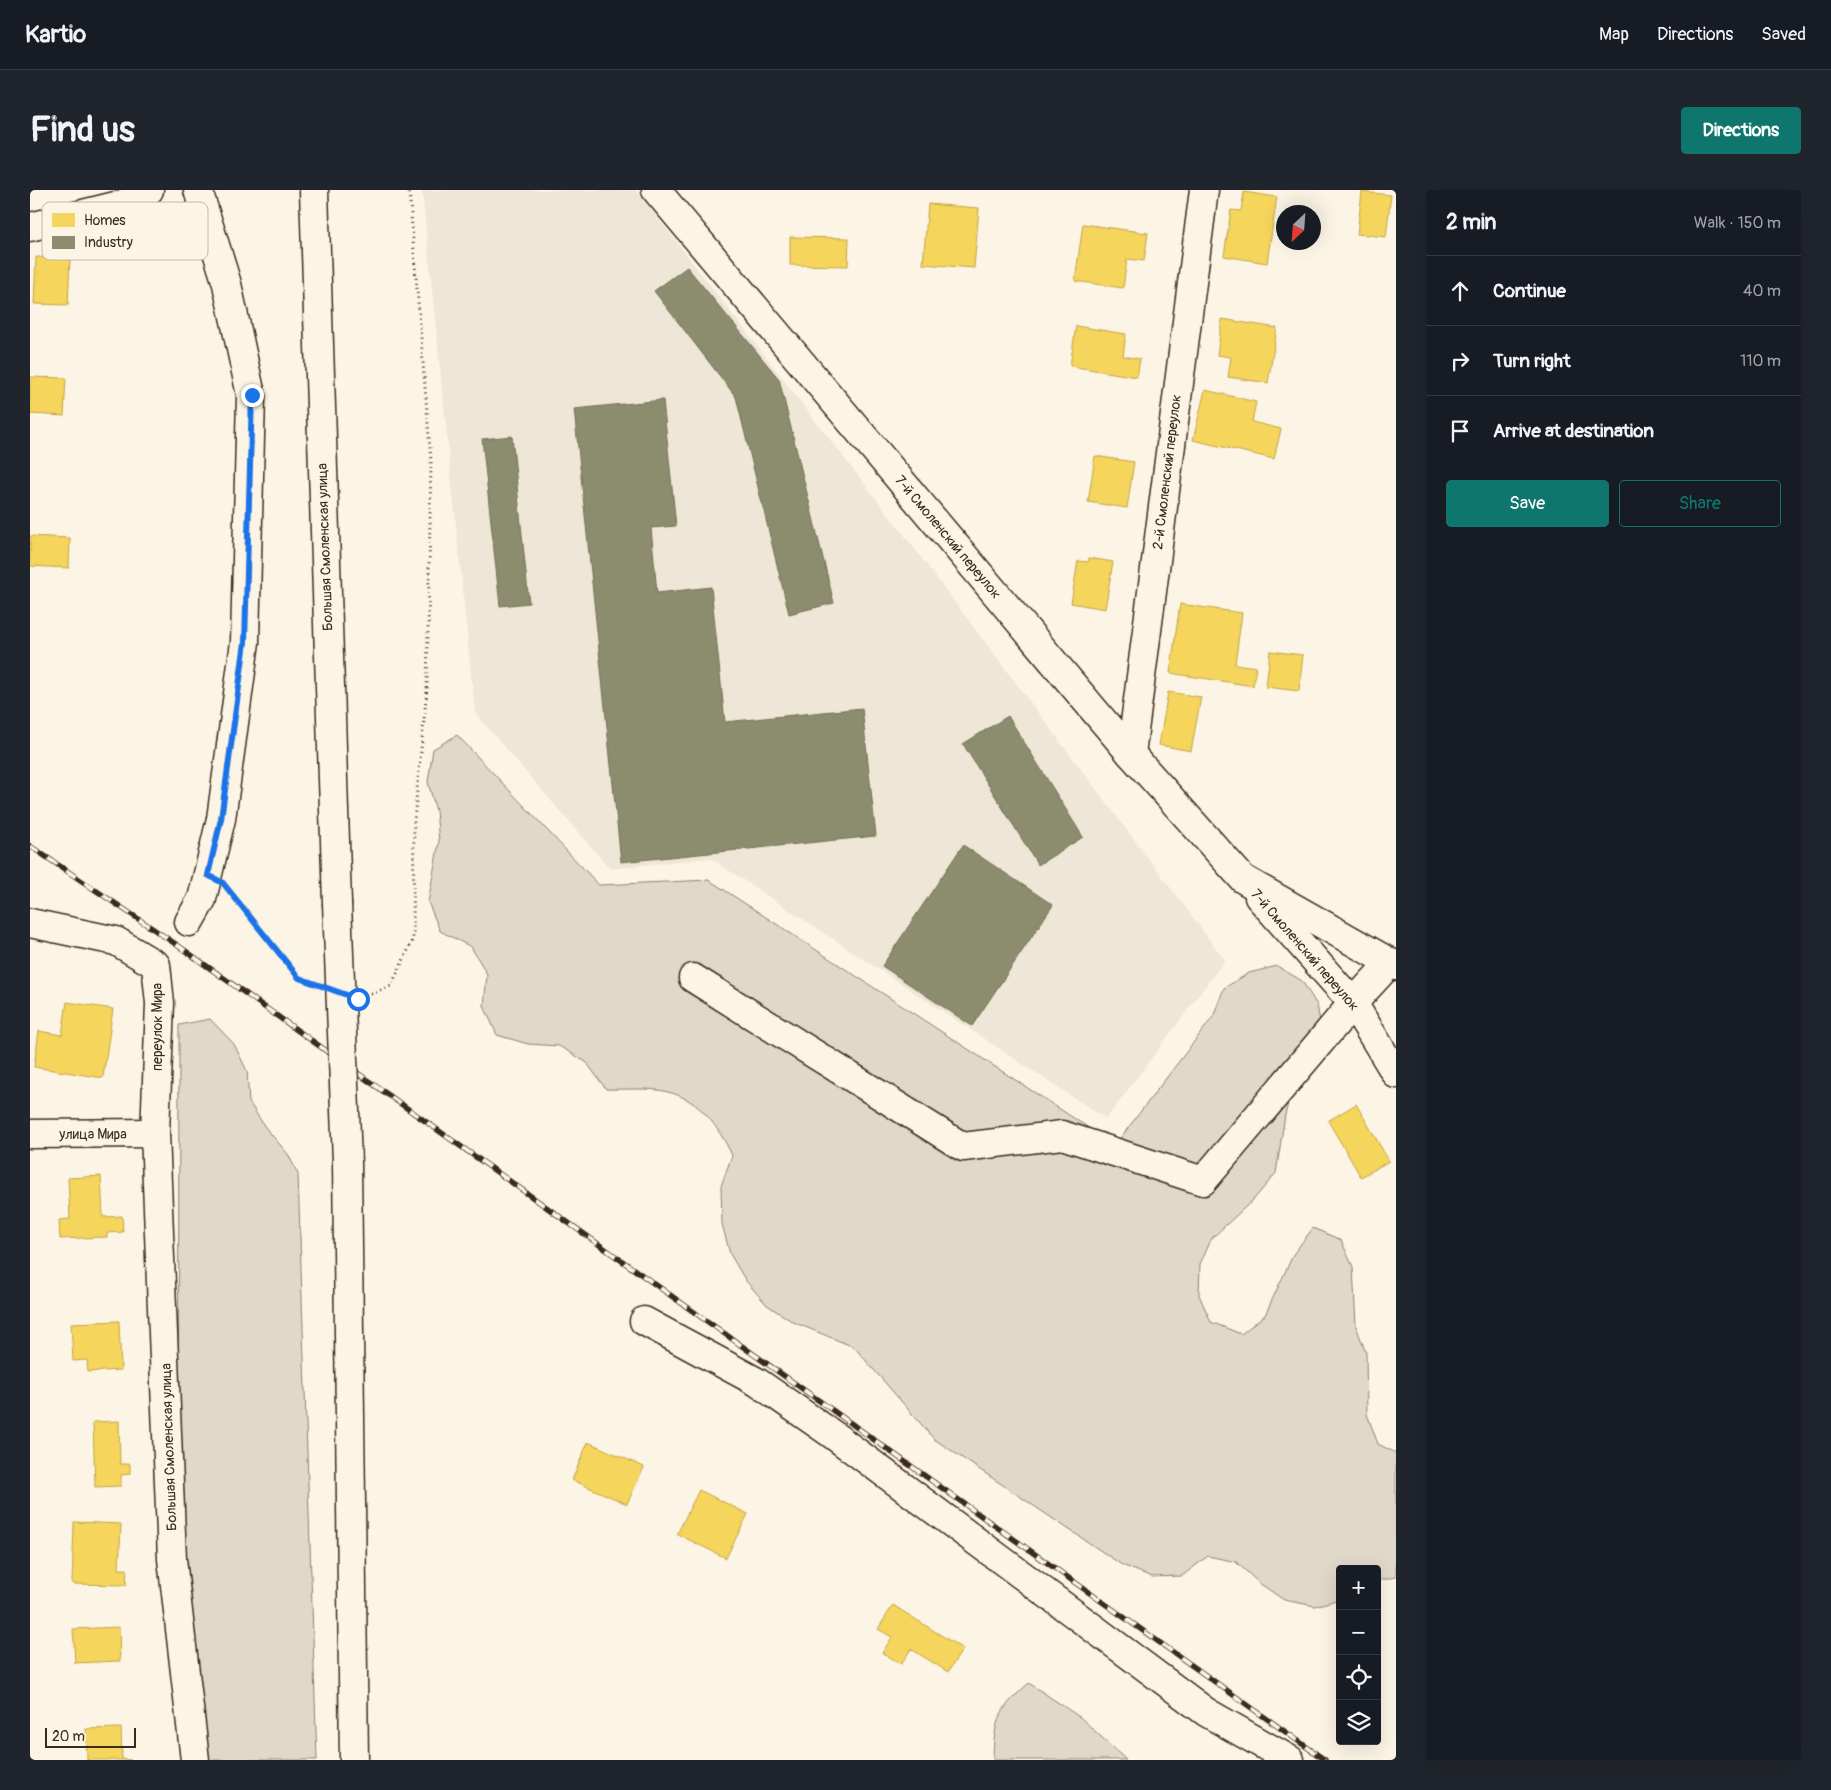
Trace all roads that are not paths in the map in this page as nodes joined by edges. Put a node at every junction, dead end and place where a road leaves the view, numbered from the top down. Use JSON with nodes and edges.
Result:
{"nodes":[{"id":1,"x":149,"y":190,"type":"edge"},
{"id":2,"x":198,"y":190,"type":"edge"},
{"id":3,"x":314,"y":190,"type":"edge"},
{"id":4,"x":656,"y":190,"type":"edge"},
{"id":5,"x":1204,"y":190,"type":"edge"},
{"id":6,"x":127,"y":202,"type":"edge"},
{"id":7,"x":202,"y":202,"type":"edge"},
{"id":8,"x":208,"y":222,"type":"edge"},
{"id":9,"x":1131,"y":754,"type":"junction"},
{"id":10,"x":1243,"y":880,"type":"junction"},
{"id":11,"x":30,"y":922,"type":"edge"},
{"id":12,"x":189,"y":922,"type":"dead end"},
{"id":13,"x":1393,"y":964,"type":"edge"},
{"id":14,"x":694,"y":978,"type":"dead end"},
{"id":15,"x":1353,"y":1003,"type":"junction"},
{"id":16,"x":1396,"y":1074,"type":"edge"},
{"id":17,"x":155,"y":1133,"type":"junction"},
{"id":18,"x":30,"y":1134,"type":"edge"},
{"id":19,"x":644,"y":1321,"type":"dead end"},
{"id":20,"x":194,"y":1760,"type":"edge"},
{"id":21,"x":354,"y":1760,"type":"edge"},
{"id":22,"x":1290,"y":1760,"type":"edge"}],
"edges":[{"from":1,"to":6,"type":"street"},
{"from":2,"to":7,"type":"street"},
{"from":3,"to":21,"type":"street","name":"Большая Смоленская улица","bridge":true},
{"from":4,"to":9,"type":"street","name":"7-й Смоленский переулок"},
{"from":5,"to":9,"type":"street","name":"2-й Смоленский переулок"},
{"from":8,"to":12,"type":"street"},
{"from":9,"to":10,"type":"street","name":"7-й Смоленский переулок"},
{"from":10,"to":13,"type":"street","name":"7-й Смоленский переулок"},
{"from":10,"to":15,"type":"street","name":"7-й Смоленский переулок"},
{"from":11,"to":17,"type":"street","name":"переулок Мира"},
{"from":13,"to":15,"type":"street"},
{"from":14,"to":15,"type":"street"},
{"from":15,"to":16,"type":"street","name":"7-й Смоленский переулок"},
{"from":17,"to":18,"type":"street","name":"улица Мира"},
{"from":17,"to":20,"type":"street","name":"Большая Смоленская улица"},
{"from":19,"to":22,"type":"street"}]}
